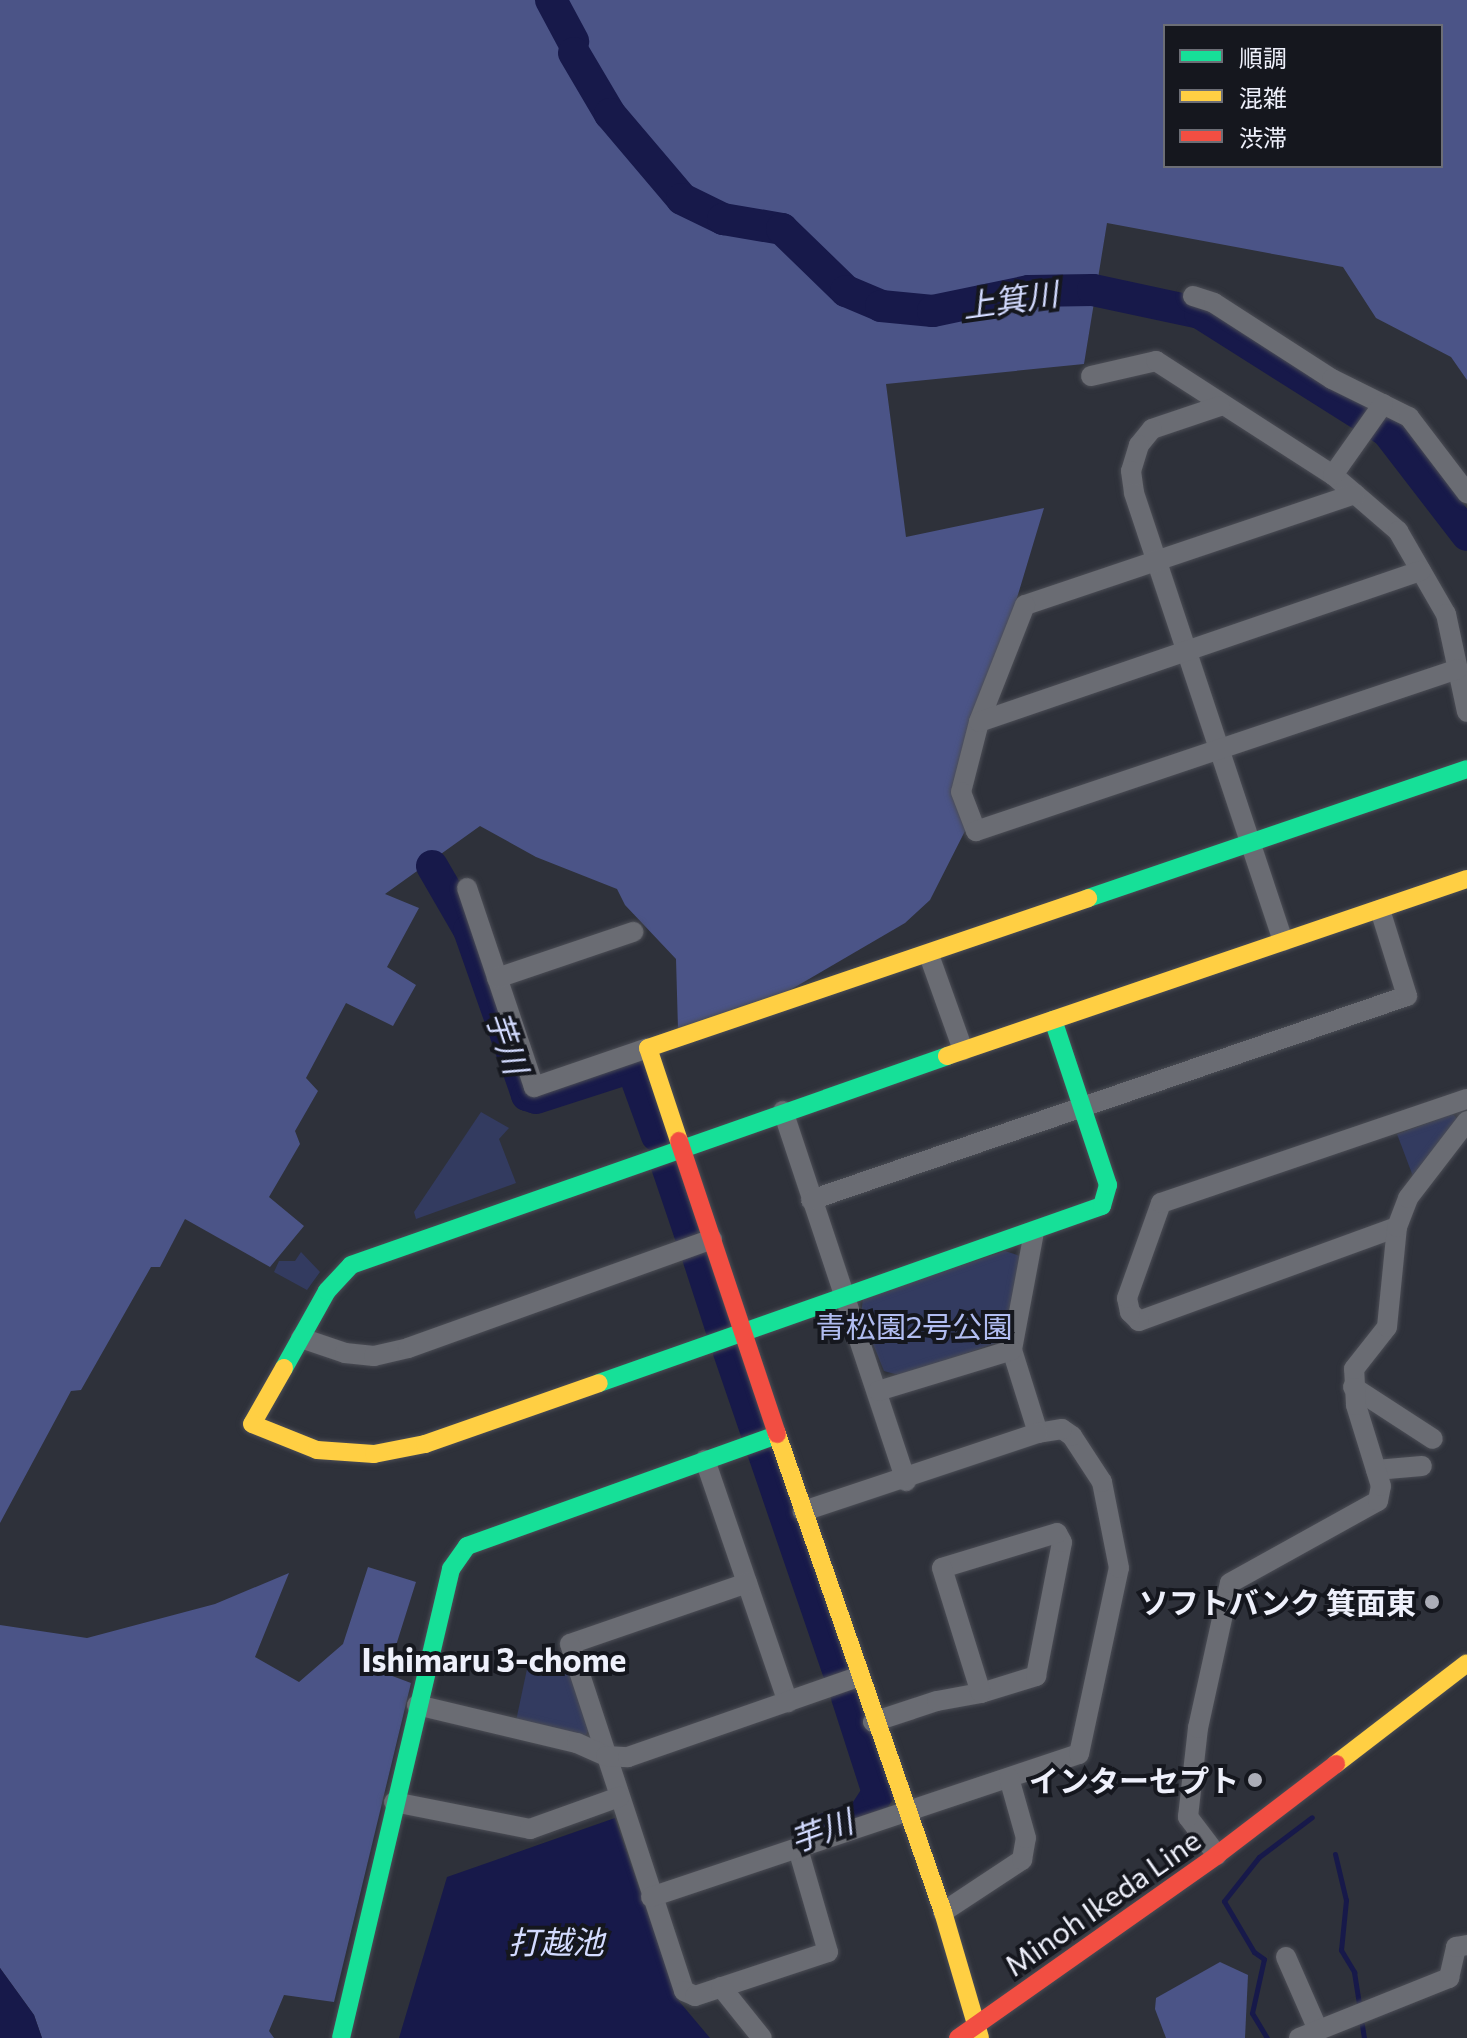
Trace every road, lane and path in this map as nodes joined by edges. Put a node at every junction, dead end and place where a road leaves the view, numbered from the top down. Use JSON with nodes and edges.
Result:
{"nodes":[{"id":1,"x":1193,"y":296,"type":"dead end"},
{"id":2,"x":1091,"y":376,"type":"dead end"},
{"id":3,"x":1220,"y":406,"type":"junction"},
{"id":4,"x":1375,"y":414,"type":"junction"},
{"id":5,"x":1333,"y":475,"type":"junction"},
{"id":6,"x":1467,"y":493,"type":"edge"},
{"id":7,"x":1355,"y":494,"type":"junction"},
{"id":8,"x":1155,"y":560,"type":"junction"},
{"id":9,"x":1421,"y":571,"type":"junction"},
{"id":10,"x":1184,"y":652,"type":"junction"},
{"id":11,"x":1458,"y":669,"type":"junction"},
{"id":12,"x":1467,"y":712,"type":"edge"},
{"id":13,"x":979,"y":722,"type":"junction"},
{"id":14,"x":1222,"y":748,"type":"junction"},
{"id":15,"x":1467,"y":769,"type":"edge"},
{"id":16,"x":1253,"y":844,"type":"junction"},
{"id":17,"x":1467,"y":879,"type":"edge"},
{"id":18,"x":467,"y":888,"type":"dead end"},
{"id":19,"x":1380,"y":910,"type":"junction"},
{"id":20,"x":633,"y":932,"type":"dead end"},
{"id":21,"x":1283,"y":941,"type":"junction"},
{"id":22,"x":929,"y":955,"type":"junction"},
{"id":23,"x":497,"y":978,"type":"junction"},
{"id":24,"x":1053,"y":1020,"type":"junction"},
{"id":25,"x":648,"y":1048,"type":"junction"},
{"id":26,"x":963,"y":1050,"type":"junction"},
{"id":27,"x":1467,"y":1099,"type":"edge"},
{"id":28,"x":1084,"y":1108,"type":"junction"},
{"id":29,"x":783,"y":1111,"type":"junction"},
{"id":30,"x":1466,"y":1123,"type":"edge"},
{"id":31,"x":680,"y":1146,"type":"junction"},
{"id":32,"x":811,"y":1200,"type":"junction"},
{"id":33,"x":1397,"y":1227,"type":"junction"},
{"id":34,"x":1034,"y":1232,"type":"junction"},
{"id":35,"x":712,"y":1239,"type":"junction"},
{"id":36,"x":842,"y":1295,"type":"junction"},
{"id":37,"x":742,"y":1330,"type":"junction"},
{"id":38,"x":301,"y":1338,"type":"junction"},
{"id":39,"x":1012,"y":1350,"type":"junction"},
{"id":40,"x":1353,"y":1387,"type":"junction"},
{"id":41,"x":878,"y":1391,"type":"junction"},
{"id":42,"x":1038,"y":1433,"type":"junction"},
{"id":43,"x":766,"y":1439,"type":"junction"},
{"id":44,"x":1433,"y":1439,"type":"dead end"},
{"id":45,"x":705,"y":1460,"type":"junction"},
{"id":46,"x":1422,"y":1466,"type":"dead end"},
{"id":47,"x":1376,"y":1470,"type":"junction"},
{"id":48,"x":906,"y":1481,"type":"junction"},
{"id":49,"x":803,"y":1511,"type":"junction"},
{"id":50,"x":747,"y":1583,"type":"junction"},
{"id":51,"x":1467,"y":1663,"type":"edge"},
{"id":52,"x":858,"y":1677,"type":"junction"},
{"id":53,"x":981,"y":1693,"type":"junction"},
{"id":54,"x":788,"y":1702,"type":"junction"},
{"id":55,"x":417,"y":1705,"type":"junction"},
{"id":56,"x":873,"y":1722,"type":"junction"},
{"id":57,"x":606,"y":1756,"type":"junction"},
{"id":58,"x":1009,"y":1778,"type":"junction"},
{"id":59,"x":619,"y":1797,"type":"junction"},
{"id":60,"x":394,"y":1802,"type":"junction"},
{"id":61,"x":909,"y":1815,"type":"junction"},
{"id":62,"x":798,"y":1849,"type":"junction"},
{"id":63,"x":1217,"y":1855,"type":"junction"},
{"id":64,"x":651,"y":1897,"type":"junction"},
{"id":65,"x":943,"y":1912,"type":"junction"},
{"id":66,"x":1467,"y":1945,"type":"edge"},
{"id":67,"x":1286,"y":1957,"type":"dead end"},
{"id":68,"x":721,"y":1987,"type":"junction"},
{"id":69,"x":978,"y":2032,"type":"edge"},
{"id":70,"x":1309,"y":2034,"type":"edge"},
{"id":71,"x":341,"y":2038,"type":"edge"},
{"id":72,"x":762,"y":2038,"type":"edge"},
{"id":73,"x":958,"y":2038,"type":"edge"}],
"edges":[{"from":1,"to":4,"type":"street"},
{"from":2,"to":3,"type":"street"},
{"from":3,"to":5,"type":"street"},
{"from":3,"to":8,"type":"street"},
{"from":4,"to":5,"type":"street"},
{"from":4,"to":6,"type":"street"},
{"from":5,"to":7,"type":"street"},
{"from":7,"to":8,"type":"street"},
{"from":7,"to":9,"type":"street"},
{"from":8,"to":10,"type":"street"},
{"from":8,"to":13,"type":"street"},
{"from":9,"to":10,"type":"street"},
{"from":9,"to":11,"type":"street"},
{"from":10,"to":13,"type":"street"},
{"from":10,"to":14,"type":"street"},
{"from":11,"to":12,"type":"street"},
{"from":11,"to":14,"type":"street"},
{"from":13,"to":14,"type":"street"},
{"from":14,"to":16,"type":"street"},
{"from":15,"to":16,"type":"street"},
{"from":16,"to":21,"type":"street"},
{"from":16,"to":22,"type":"street"},
{"from":17,"to":19,"type":"street"},
{"from":18,"to":23,"type":"street"},
{"from":19,"to":21,"type":"street"},
{"from":19,"to":28,"type":"street"},
{"from":20,"to":23,"type":"street"},
{"from":21,"to":24,"type":"street"},
{"from":22,"to":25,"type":"street"},
{"from":22,"to":26,"type":"street"},
{"from":23,"to":25,"type":"street"},
{"from":24,"to":26,"type":"street"},
{"from":24,"to":28,"type":"street"},
{"from":25,"to":31,"type":"street"},
{"from":26,"to":29,"type":"street"},
{"from":27,"to":33,"type":"street"},
{"from":28,"to":32,"type":"street"},
{"from":28,"to":34,"type":"street"},
{"from":29,"to":31,"type":"street"},
{"from":29,"to":32,"type":"street"},
{"from":30,"to":33,"type":"street"},
{"from":31,"to":35,"type":"street"},
{"from":31,"to":38,"type":"street"},
{"from":32,"to":36,"type":"street"},
{"from":33,"to":40,"type":"street"},
{"from":34,"to":36,"type":"street"},
{"from":34,"to":39,"type":"street"},
{"from":35,"to":37,"type":"street"},
{"from":35,"to":38,"type":"street"},
{"from":36,"to":37,"type":"street"},
{"from":36,"to":41,"type":"street"},
{"from":37,"to":38,"type":"street"},
{"from":37,"to":43,"type":"street"},
{"from":39,"to":41,"type":"street"},
{"from":39,"to":42,"type":"street"},
{"from":40,"to":44,"type":"street"},
{"from":40,"to":47,"type":"street"},
{"from":41,"to":48,"type":"street"},
{"from":42,"to":48,"type":"street"},
{"from":42,"to":58,"type":"street"},
{"from":43,"to":45,"type":"street"},
{"from":43,"to":49,"type":"street"},
{"from":45,"to":50,"type":"street"},
{"from":45,"to":55,"type":"street"},
{"from":46,"to":47,"type":"street"},
{"from":47,"to":63,"type":"street"},
{"from":48,"to":49,"type":"street"},
{"from":49,"to":52,"type":"street"},
{"from":50,"to":54,"type":"street"},
{"from":50,"to":57,"type":"street"},
{"from":51,"to":63,"type":"street","name":"Minoh Ikeda Line"},
{"from":52,"to":54,"type":"street"},
{"from":52,"to":56,"type":"street"},
{"from":53,"to":53,"type":"street"},
{"from":53,"to":56,"type":"street"},
{"from":54,"to":57,"type":"street"},
{"from":55,"to":57,"type":"street"},
{"from":55,"to":60,"type":"street"},
{"from":56,"to":61,"type":"street"},
{"from":57,"to":59,"type":"street"},
{"from":58,"to":61,"type":"street"},
{"from":58,"to":65,"type":"street"},
{"from":59,"to":60,"type":"street"},
{"from":59,"to":64,"type":"street"},
{"from":60,"to":71,"type":"street"},
{"from":61,"to":62,"type":"street"},
{"from":61,"to":65,"type":"street"},
{"from":62,"to":64,"type":"street"},
{"from":62,"to":68,"type":"street"},
{"from":63,"to":69,"type":"street","name":"Minoh Ikeda Line"},
{"from":64,"to":68,"type":"street"},
{"from":65,"to":69,"type":"street"},
{"from":66,"to":70,"type":"street"},
{"from":67,"to":70,"type":"street"},
{"from":68,"to":72,"type":"street"},
{"from":69,"to":73,"type":"street","name":"Minoh Ikeda Line"}]}
